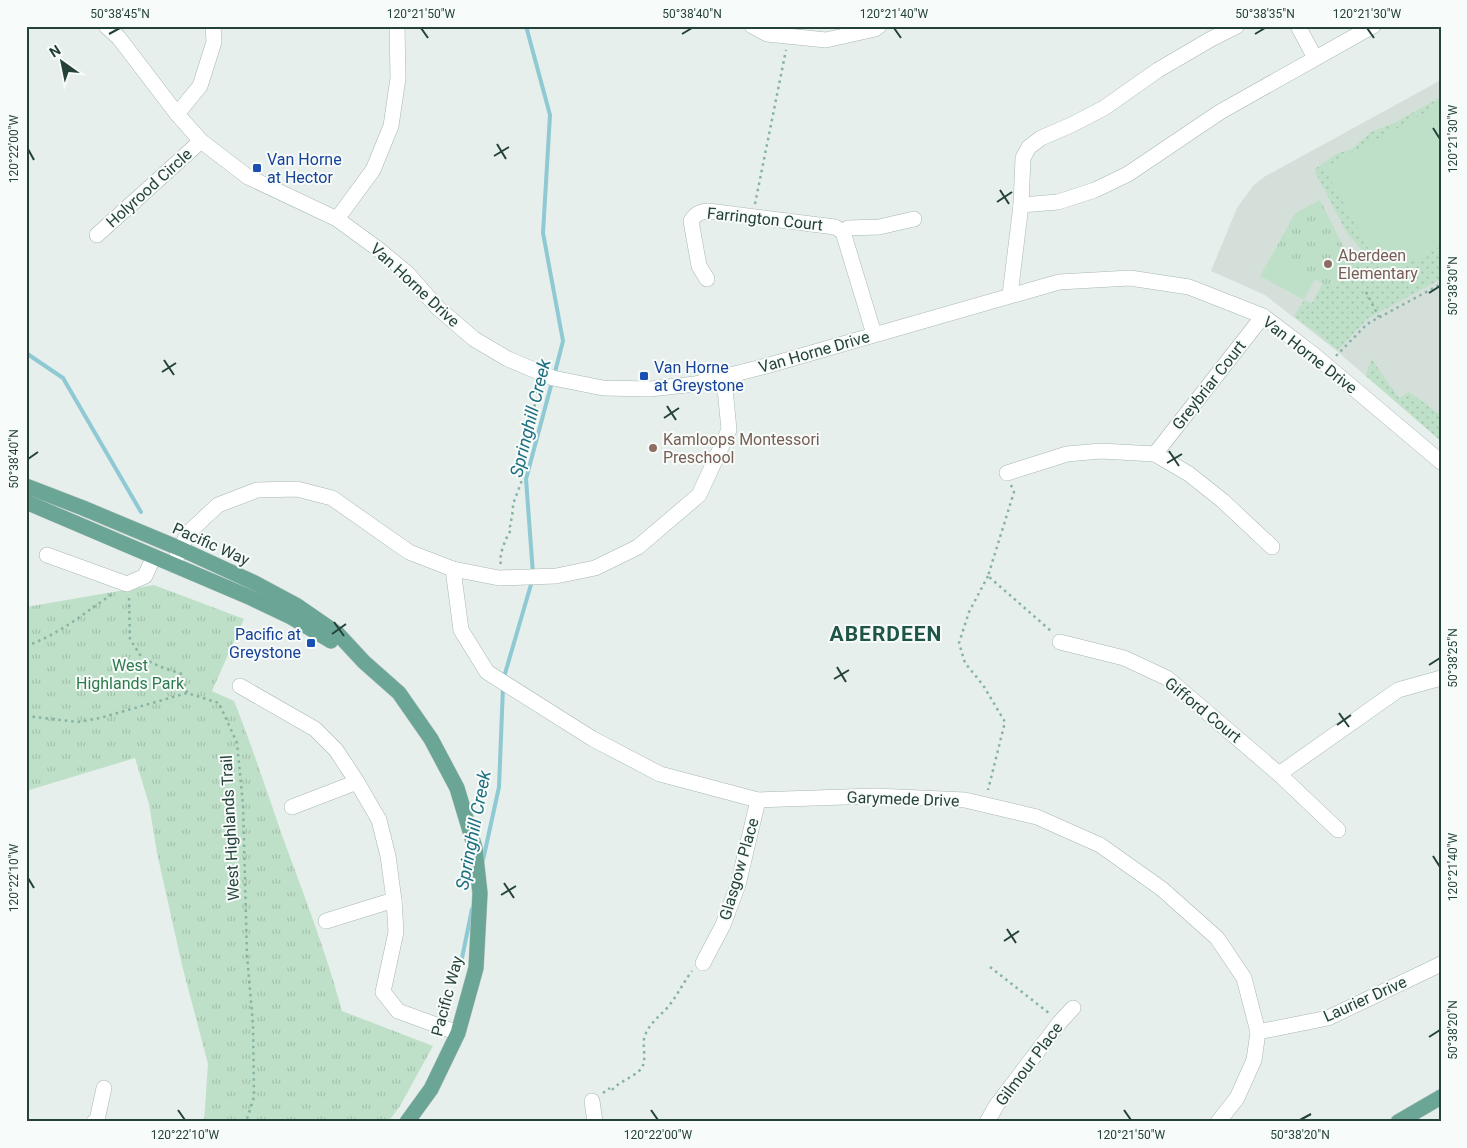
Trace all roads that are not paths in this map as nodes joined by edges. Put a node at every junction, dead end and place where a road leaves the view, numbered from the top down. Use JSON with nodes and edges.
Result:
{"nodes":[{"id":1,"x":106,"y":26,"type":"edge"},
{"id":2,"x":214,"y":26,"type":"edge"},
{"id":3,"x":396,"y":26,"type":"edge"},
{"id":4,"x":752,"y":26,"type":"edge"},
{"id":5,"x":879,"y":26,"type":"edge"},
{"id":6,"x":1237,"y":26,"type":"edge"},
{"id":7,"x":1298,"y":26,"type":"edge"},
{"id":8,"x":1373,"y":26,"type":"edge"},
{"id":9,"x":1315,"y":58,"type":"junction"},
{"id":10,"x":177,"y":114,"type":"junction"},
{"id":11,"x":201,"y":141,"type":"junction"},
{"id":12,"x":1021,"y":205,"type":"junction"},
{"id":13,"x":337,"y":219,"type":"junction"},
{"id":14,"x":914,"y":219,"type":"dead end"},
{"id":15,"x":843,"y":232,"type":"junction"},
{"id":16,"x":97,"y":235,"type":"dead end"},
{"id":17,"x":707,"y":280,"type":"dead end"},
{"id":18,"x":1010,"y":295,"type":"junction"},
{"id":19,"x":1263,"y":316,"type":"junction"},
{"id":20,"x":874,"y":334,"type":"junction"},
{"id":21,"x":724,"y":378,"type":"junction"},
{"id":22,"x":1155,"y":454,"type":"junction"},
{"id":23,"x":1441,"y":462,"type":"edge"},
{"id":24,"x":1007,"y":473,"type":"road end"},
{"id":25,"x":26,"y":486,"type":"edge"},
{"id":26,"x":26,"y":502,"type":"edge"},
{"id":27,"x":1272,"y":547,"type":"dead end"},
{"id":28,"x":180,"y":549,"type":"junction"},
{"id":29,"x":47,"y":555,"type":"dead end"},
{"id":30,"x":154,"y":556,"type":"junction"},
{"id":31,"x":174,"y":565,"type":"junction"},
{"id":32,"x":453,"y":569,"type":"junction"},
{"id":33,"x":1060,"y":642,"type":"road end"},
{"id":34,"x":364,"y":662,"type":"junction"},
{"id":35,"x":1441,"y":678,"type":"edge"},
{"id":36,"x":240,"y":686,"type":"dead end"},
{"id":37,"x":1279,"y":774,"type":"junction"},
{"id":38,"x":357,"y":782,"type":"junction"},
{"id":39,"x":758,"y":800,"type":"junction"},
{"id":40,"x":292,"y":807,"type":"dead end"},
{"id":41,"x":1338,"y":830,"type":"dead end"},
{"id":42,"x":394,"y":900,"type":"junction"},
{"id":43,"x":326,"y":921,"type":"dead end"},
{"id":44,"x":1441,"y":964,"type":"edge"},
{"id":45,"x":699,"y":966,"type":"road end"},
{"id":46,"x":1073,"y":1008,"type":"dead end"},
{"id":47,"x":1258,"y":1032,"type":"junction"},
{"id":48,"x":458,"y":1033,"type":"junction"},
{"id":49,"x":104,"y":1088,"type":"dead end"},
{"id":50,"x":1441,"y":1098,"type":"edge"},
{"id":51,"x":592,"y":1101,"type":"dead end"},
{"id":52,"x":94,"y":1122,"type":"edge"},
{"id":53,"x":407,"y":1122,"type":"edge"},
{"id":54,"x":595,"y":1122,"type":"edge"},
{"id":55,"x":987,"y":1122,"type":"edge"},
{"id":56,"x":1218,"y":1122,"type":"edge"},
{"id":57,"x":1398,"y":1122,"type":"edge"}],
"edges":[{"from":1,"to":10,"type":"street","name":"Van Horne Drive"},
{"from":2,"to":10,"type":"street"},
{"from":3,"to":13,"type":"street"},
{"from":4,"to":5,"type":"street"},
{"from":6,"to":12,"type":"street"},
{"from":7,"to":9,"type":"street"},
{"from":8,"to":9,"type":"street"},
{"from":9,"to":12,"type":"street"},
{"from":10,"to":11,"type":"street","name":"Van Horne Drive"},
{"from":11,"to":13,"type":"street","name":"Van Horne Drive"},
{"from":11,"to":16,"type":"street","name":"Holyrood Circle"},
{"from":12,"to":18,"type":"street"},
{"from":13,"to":21,"type":"street","name":"Van Horne Drive"},
{"from":14,"to":15,"type":"street","name":"Farrington Court"},
{"from":15,"to":17,"type":"street","name":"Farrington Court"},
{"from":15,"to":20,"type":"street","name":"Farrington Court"},
{"from":18,"to":19,"type":"street","name":"Van Horne Drive"},
{"from":18,"to":20,"type":"street","name":"Van Horne Drive"},
{"from":19,"to":22,"type":"street","name":"Greybriar Court"},
{"from":19,"to":23,"type":"street","name":"Van Horne Drive"},
{"from":20,"to":21,"type":"street","name":"Van Horne Drive"},
{"from":21,"to":32,"type":"street"},
{"from":22,"to":24,"type":"street"},
{"from":22,"to":27,"type":"street"},
{"from":25,"to":28,"type":"main road","name":"Pacific Way"},
{"from":26,"to":30,"type":"main road","name":"Pacific Way"},
{"from":28,"to":31,"type":"street"},
{"from":28,"to":32,"type":"street"},
{"from":28,"to":34,"type":"main road","name":"Pacific Way"},
{"from":29,"to":30,"type":"street"},
{"from":30,"to":31,"type":"main road","name":"Pacific Way"},
{"from":31,"to":34,"type":"main road","name":"Pacific Way"},
{"from":32,"to":39,"type":"street","name":"Garymede Drive"},
{"from":33,"to":37,"type":"street","name":"Gifford Court"},
{"from":34,"to":48,"type":"main road","name":"Pacific Way"},
{"from":35,"to":37,"type":"street"},
{"from":36,"to":38,"type":"street"},
{"from":37,"to":41,"type":"street","name":"Gifford Court"},
{"from":38,"to":40,"type":"street"},
{"from":38,"to":42,"type":"street"},
{"from":39,"to":45,"type":"street","name":"Glasgow Place"},
{"from":39,"to":47,"type":"street","name":"Garymede Drive"},
{"from":42,"to":43,"type":"street"},
{"from":42,"to":48,"type":"street"},
{"from":44,"to":47,"type":"street","name":"Laurier Drive"},
{"from":46,"to":55,"type":"street","name":"Gilmour Place"},
{"from":47,"to":56,"type":"street","name":"Garymede Drive"},
{"from":48,"to":53,"type":"main road","name":"Pacific Way"},
{"from":49,"to":52,"type":"street"},
{"from":50,"to":57,"type":"main road"},
{"from":51,"to":54,"type":"street"}]}
